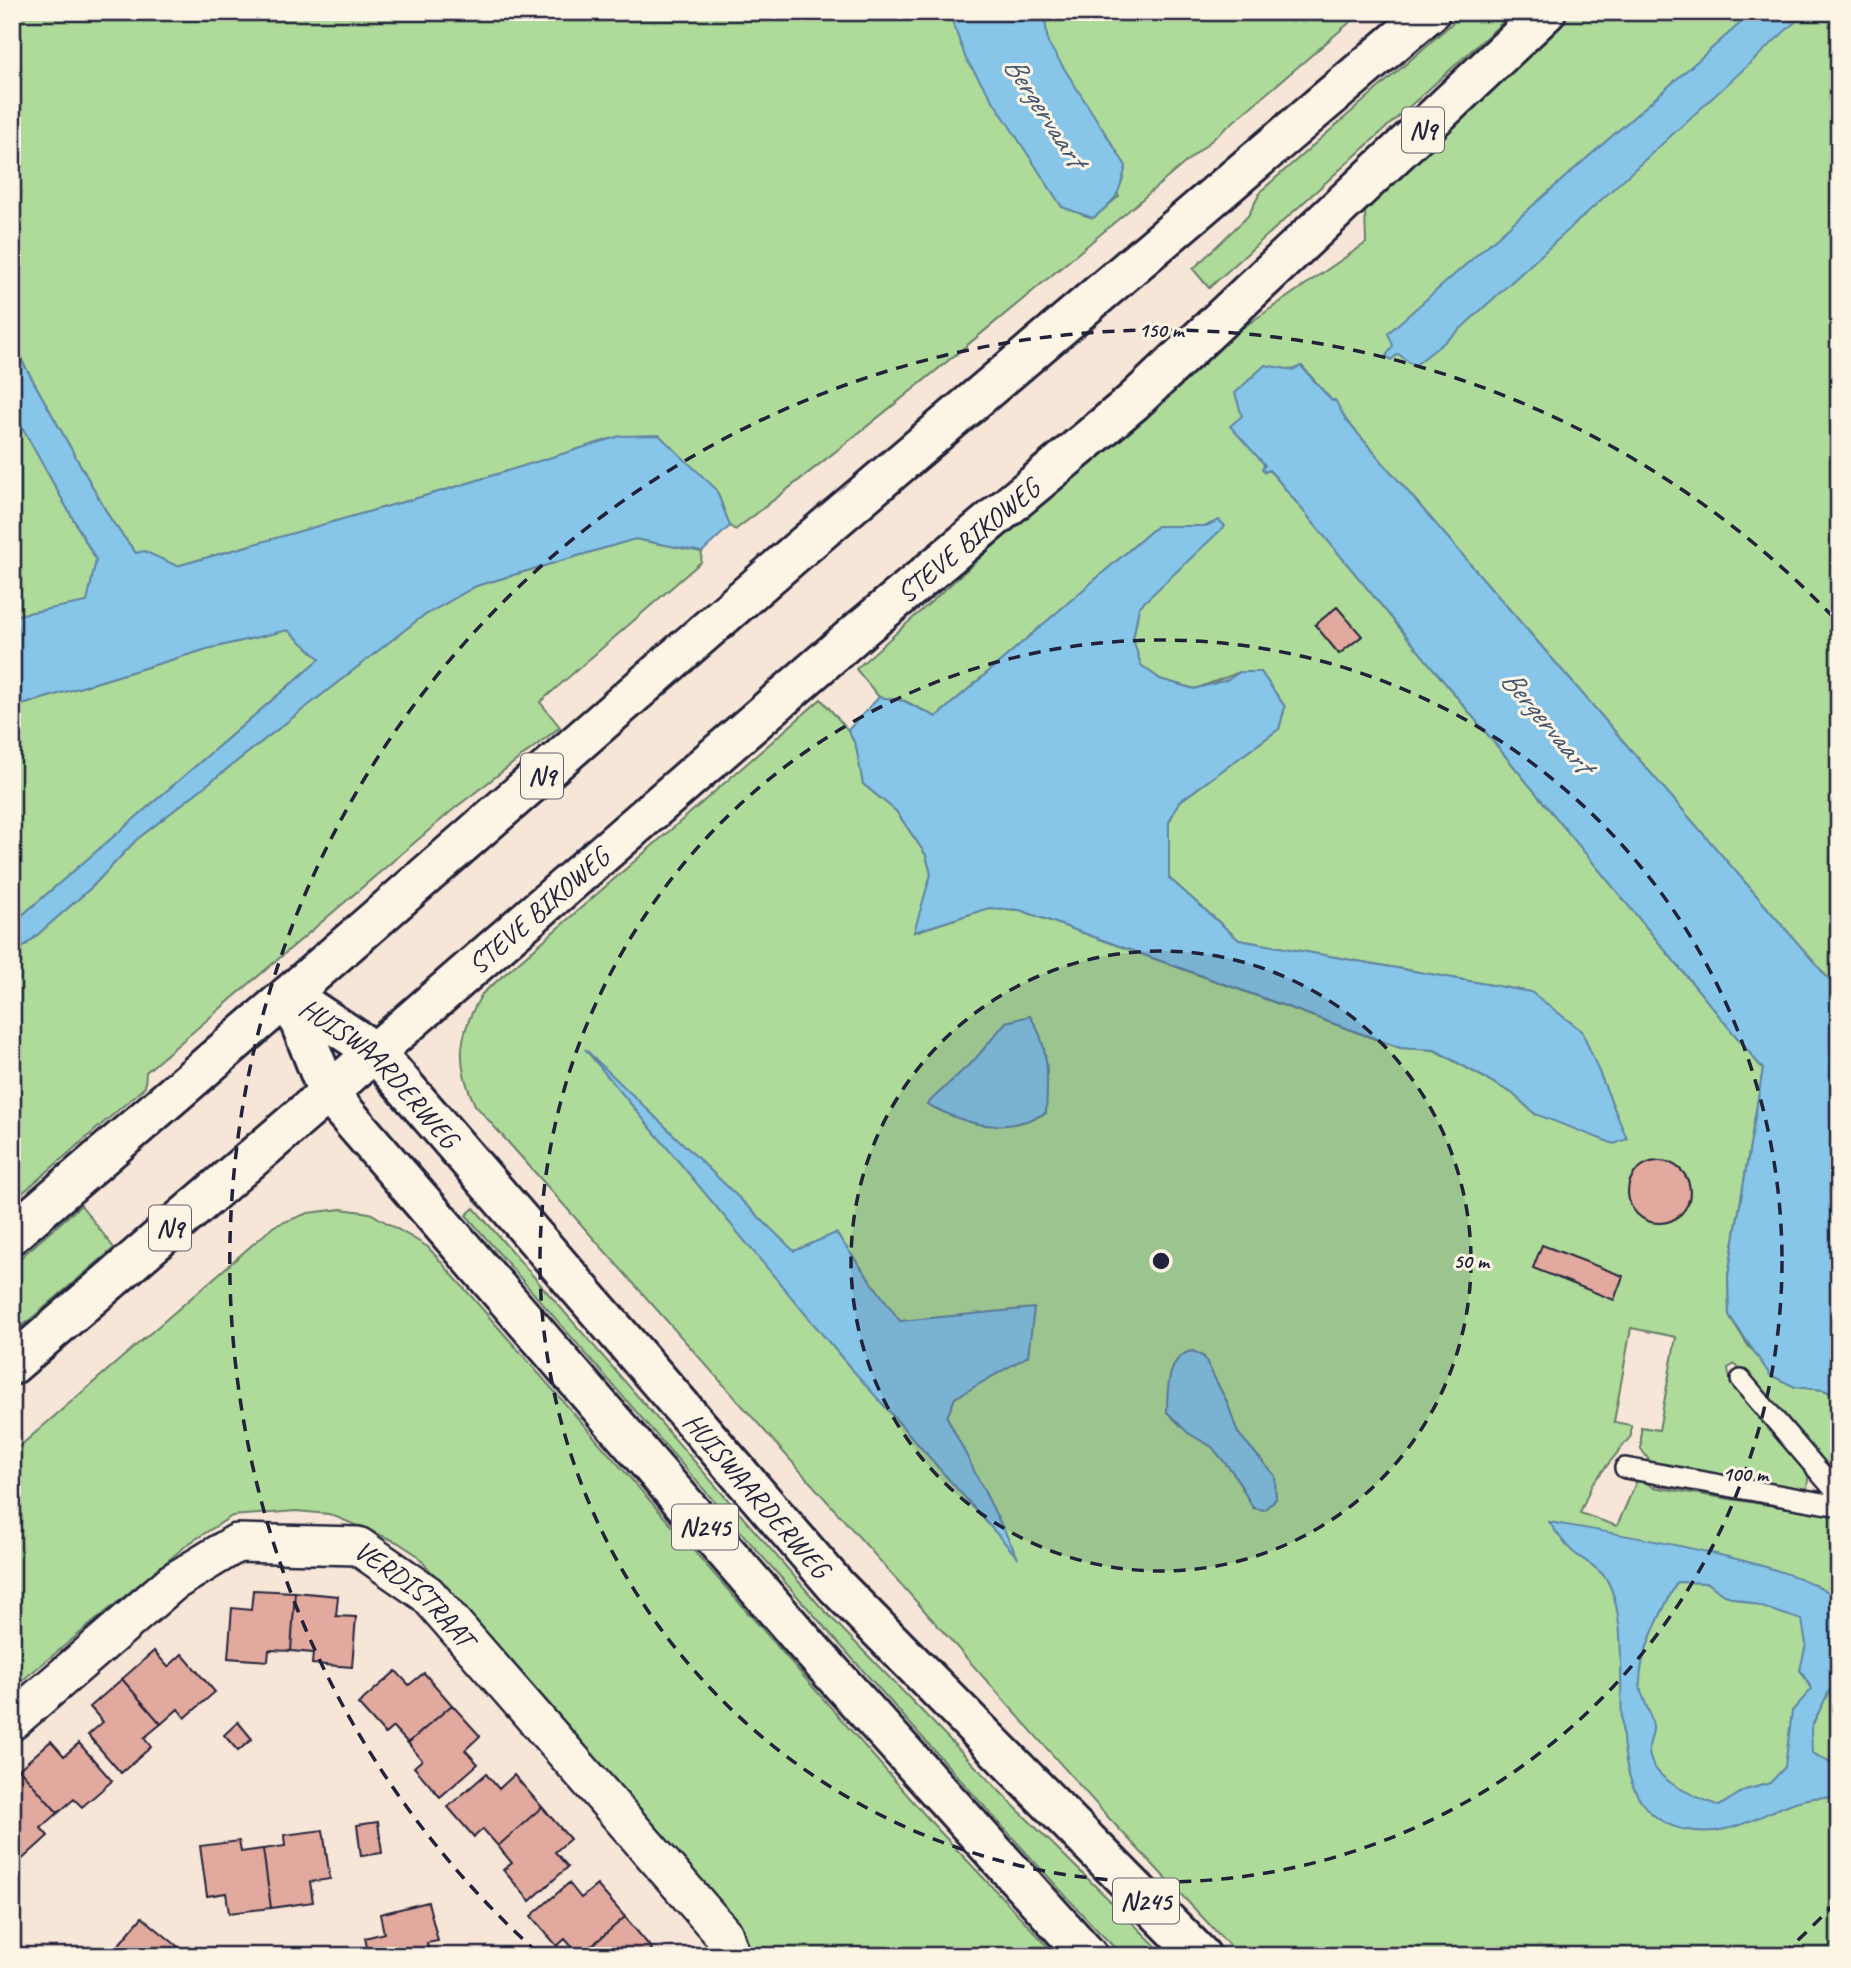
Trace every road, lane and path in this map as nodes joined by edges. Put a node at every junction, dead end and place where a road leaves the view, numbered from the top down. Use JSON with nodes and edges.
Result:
{"nodes":[{"id":1,"x":1430,"y":12,"type":"edge"},
{"id":2,"x":1546,"y":12,"type":"edge"},
{"id":3,"x":289,"y":995,"type":"junction"},
{"id":4,"x":374,"y":1051,"type":"junction"},
{"id":5,"x":328,"y":1093,"type":"junction"},
{"id":6,"x":12,"y":1234,"type":"edge"},
{"id":7,"x":12,"y":1365,"type":"edge"},
{"id":8,"x":1741,"y":1380,"type":"dead end"},
{"id":9,"x":1625,"y":1468,"type":"dead end"},
{"id":10,"x":1839,"y":1495,"type":"edge"},
{"id":11,"x":1839,"y":1506,"type":"edge"},
{"id":12,"x":12,"y":1721,"type":"edge"},
{"id":13,"x":731,"y":1956,"type":"edge"},
{"id":14,"x":1088,"y":1956,"type":"edge"},
{"id":15,"x":1201,"y":1956,"type":"edge"}],
"edges":[{"from":1,"to":3,"type":"main road","number":"N9"},
{"from":2,"to":4,"type":"main road","name":"STEVE BIKOWEG","number":"N9"},
{"from":3,"to":4,"type":"main road","name":"HUISWAARDERWEG","number":"N245"},
{"from":3,"to":5,"type":"main road","name":"HUISWAARDERWEG","number":"N245"},
{"from":3,"to":6,"type":"main road","number":"N9"},
{"from":4,"to":5,"type":"main road","number":"N9"},
{"from":4,"to":15,"type":"main road","name":"HUISWAARDERWEG","number":"N245"},
{"from":5,"to":7,"type":"main road","number":"N9"},
{"from":5,"to":14,"type":"main road","name":"HUISWAARDERWEG","number":"N245"},
{"from":8,"to":10,"type":"lane"},
{"from":9,"to":11,"type":"lane"},
{"from":12,"to":13,"type":"street","name":"VERDISTRAAT"}]}
